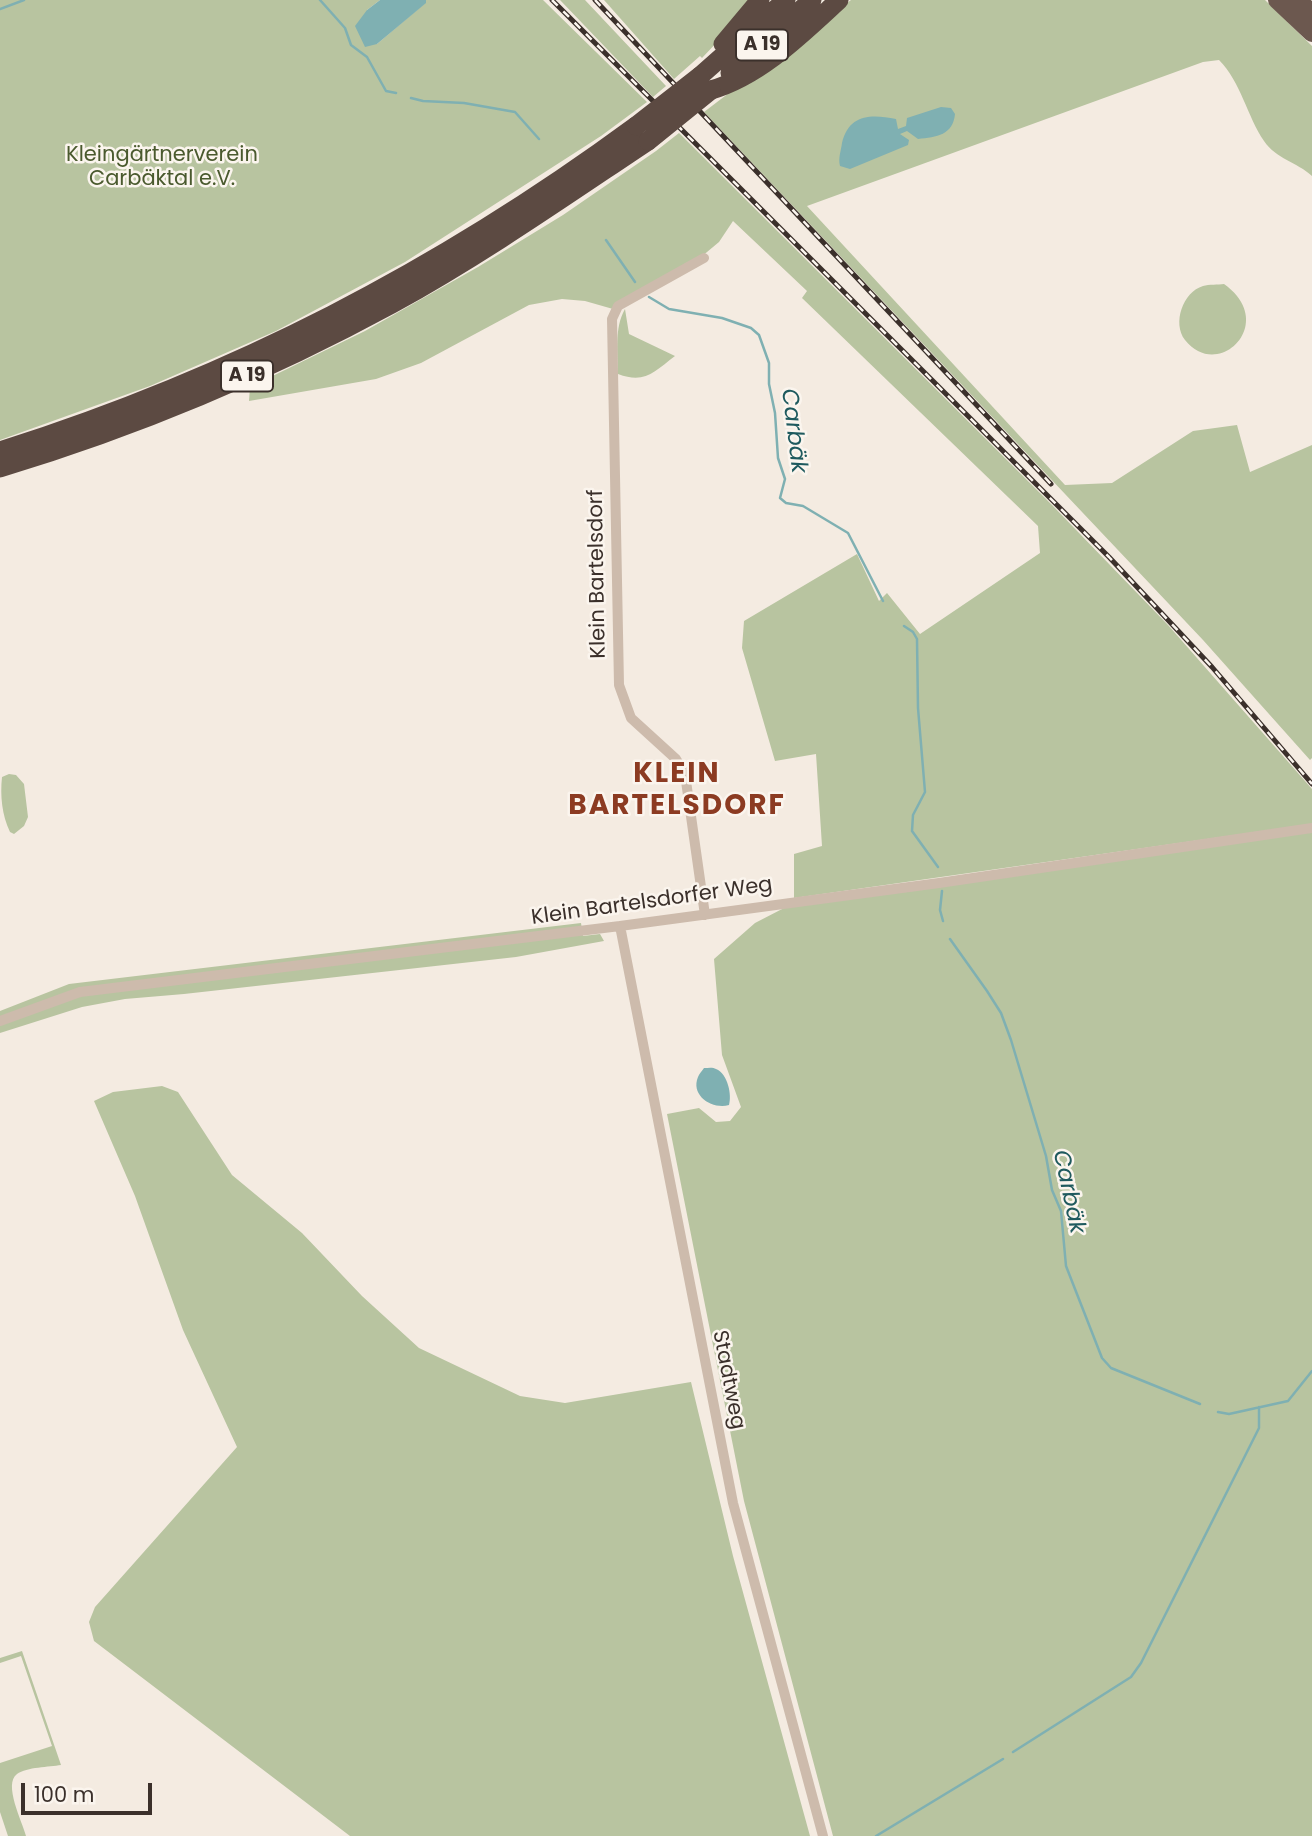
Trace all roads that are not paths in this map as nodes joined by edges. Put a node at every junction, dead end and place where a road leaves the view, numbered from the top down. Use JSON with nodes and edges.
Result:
{"nodes":[{"id":1,"x":760,"y":0,"type":"edge"},
{"id":2,"x":786,"y":0,"type":"edge"},
{"id":3,"x":812,"y":0,"type":"edge"},
{"id":4,"x":839,"y":0,"type":"edge"},
{"id":5,"x":1277,"y":0,"type":"edge"},
{"id":6,"x":1297,"y":0,"type":"edge"},
{"id":7,"x":1312,"y":13,"type":"edge"},
{"id":8,"x":1312,"y":33,"type":"edge"},
{"id":9,"x":705,"y":83,"type":"junction"},
{"id":10,"x":642,"y":133,"type":"junction"},
{"id":11,"x":704,"y":258,"type":"dead end"},
{"id":12,"x":0,"y":451,"type":"edge"},
{"id":13,"x":0,"y":468,"type":"edge"},
{"id":14,"x":1312,"y":828,"type":"edge"},
{"id":15,"x":705,"y":915,"type":"junction"},
{"id":16,"x":620,"y":926,"type":"junction"},
{"id":17,"x":0,"y":1021,"type":"edge"},
{"id":18,"x":823,"y":1836,"type":"edge"}],
"edges":[{"from":1,"to":9,"type":"highway"},
{"from":2,"to":9,"type":"highway","number":"A 19"},
{"from":3,"to":9,"type":"highway","number":"A 19"},
{"from":4,"to":9,"type":"highway"},
{"from":5,"to":8,"type":"highway"},
{"from":6,"to":7,"type":"highway"},
{"from":9,"to":10,"type":"highway","number":"A 19","bridge":true},
{"from":10,"to":12,"type":"highway","number":"A 19"},
{"from":10,"to":13,"type":"highway","number":"A 19"},
{"from":11,"to":15,"type":"street","name":"Klein Bartelsdorf"},
{"from":14,"to":15,"type":"street","name":"Klein Bartelsdorfer Weg"},
{"from":15,"to":16,"type":"street","name":"Klein Bartelsdorfer Weg"},
{"from":16,"to":17,"type":"street","name":"Klein Bartelsdorfer Weg"},
{"from":16,"to":18,"type":"street","name":"Stadtweg"}]}
